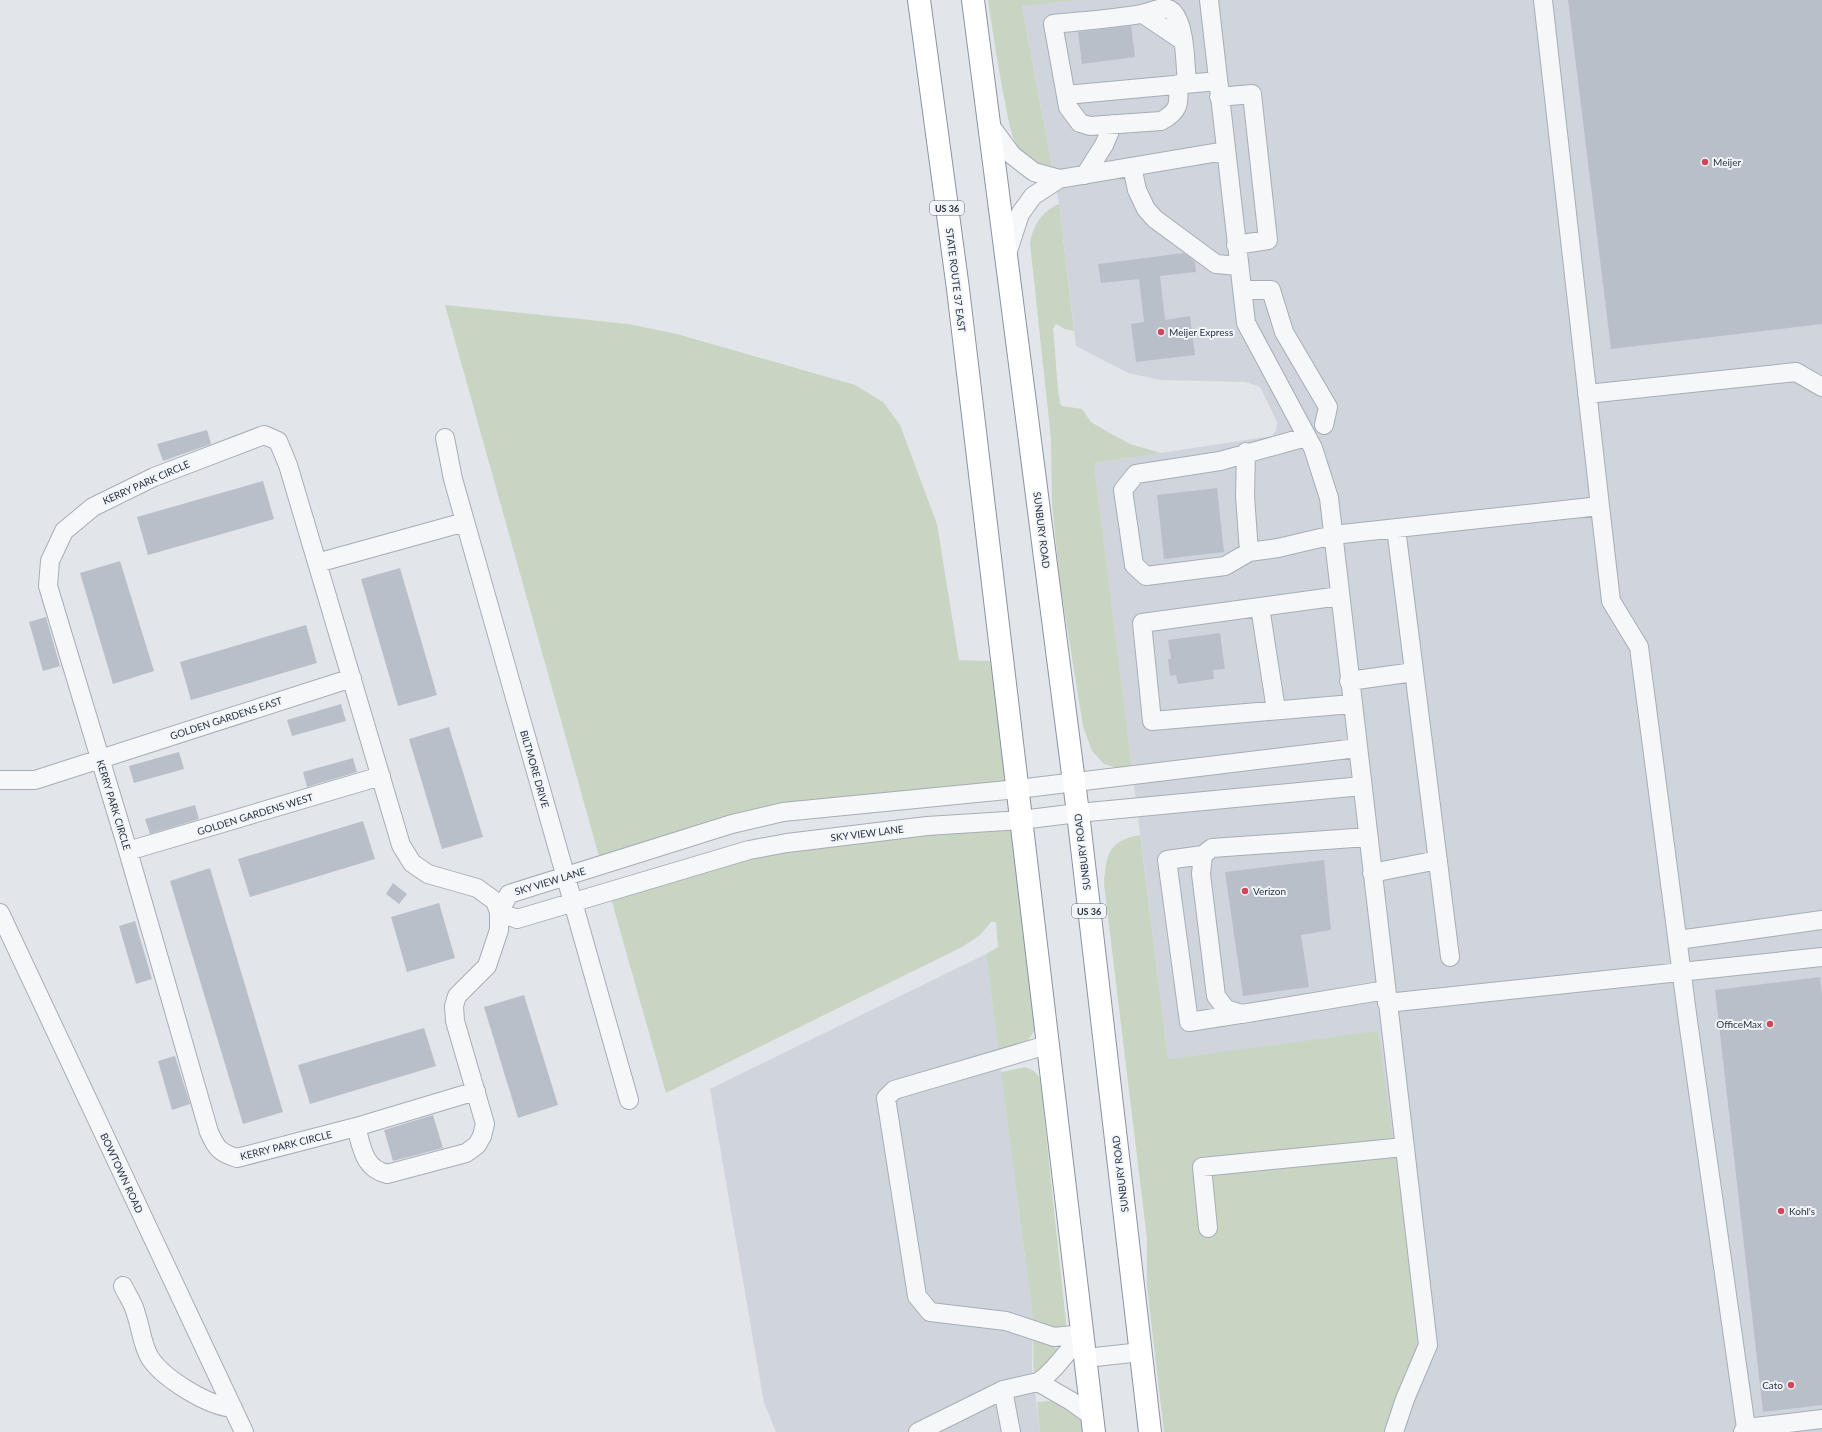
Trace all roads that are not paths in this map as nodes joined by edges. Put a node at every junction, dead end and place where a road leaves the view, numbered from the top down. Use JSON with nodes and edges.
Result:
{"nodes":[{"id":1,"x":919,"y":0,"type":"edge"},
{"id":2,"x":972,"y":0,"type":"edge"},
{"id":3,"x":1209,"y":0,"type":"edge"},
{"id":4,"x":1543,"y":0,"type":"edge"},
{"id":5,"x":1182,"y":84,"type":"junction"},
{"id":6,"x":1219,"y":89,"type":"junction"},
{"id":7,"x":1066,"y":95,"type":"junction"},
{"id":8,"x":1113,"y":124,"type":"junction"},
{"id":9,"x":990,"y":125,"type":"junction"},
{"id":10,"x":1226,"y":151,"type":"junction"},
{"id":11,"x":1132,"y":167,"type":"junction"},
{"id":12,"x":1085,"y":175,"type":"junction"},
{"id":13,"x":1060,"y":179,"type":"junction"},
{"id":14,"x":1236,"y":245,"type":"junction"},
{"id":15,"x":1007,"y":254,"type":"junction"},
{"id":16,"x":1239,"y":266,"type":"junction"},
{"id":17,"x":1242,"y":290,"type":"junction"},
{"id":18,"x":1822,"y":387,"type":"edge"},
{"id":19,"x":1587,"y":394,"type":"junction"},
{"id":20,"x":1324,"y":425,"type":"dead end"},
{"id":21,"x":1306,"y":436,"type":"junction"},
{"id":22,"x":445,"y":438,"type":"dead end"},
{"id":23,"x":1246,"y":452,"type":"junction"},
{"id":24,"x":1600,"y":506,"type":"junction"},
{"id":25,"x":466,"y":522,"type":"junction"},
{"id":26,"x":1396,"y":528,"type":"junction"},
{"id":27,"x":1333,"y":535,"type":"junction"},
{"id":28,"x":1249,"y":552,"type":"junction"},
{"id":29,"x":317,"y":563,"type":"junction"},
{"id":30,"x":1340,"y":596,"type":"junction"},
{"id":31,"x":1260,"y":607,"type":"junction"},
{"id":32,"x":1414,"y":672,"type":"junction"},
{"id":33,"x":352,"y":678,"type":"junction"},
{"id":34,"x":1349,"y":681,"type":"junction"},
{"id":35,"x":1352,"y":704,"type":"junction"},
{"id":36,"x":1276,"y":710,"type":"junction"},
{"id":37,"x":1357,"y":748,"type":"junction"},
{"id":38,"x":101,"y":759,"type":"junction"},
{"id":39,"x":381,"y":776,"type":"junction"},
{"id":40,"x":0,"y":780,"type":"edge"},
{"id":41,"x":1074,"y":782,"type":"junction"},
{"id":42,"x":1362,"y":786,"type":"junction"},
{"id":43,"x":1018,"y":789,"type":"junction"},
{"id":44,"x":1078,"y":813,"type":"junction"},
{"id":45,"x":1021,"y":820,"type":"junction"},
{"id":46,"x":1368,"y":837,"type":"junction"},
{"id":47,"x":128,"y":851,"type":"junction"},
{"id":48,"x":1203,"y":855,"type":"junction"},
{"id":49,"x":1438,"y":860,"type":"junction"},
{"id":50,"x":1372,"y":873,"type":"junction"},
{"id":51,"x":565,"y":876,"type":"junction"},
{"id":52,"x":573,"y":902,"type":"junction"},
{"id":53,"x":499,"y":912,"type":"junction"},
{"id":54,"x":0,"y":913,"type":"edge"},
{"id":55,"x":1822,"y":920,"type":"edge"},
{"id":56,"x":1678,"y":940,"type":"junction"},
{"id":57,"x":1450,"y":957,"type":"dead end"},
{"id":58,"x":1822,"y":957,"type":"edge"},
{"id":59,"x":1682,"y":973,"type":"junction"},
{"id":60,"x":1386,"y":997,"type":"junction"},
{"id":61,"x":1242,"y":1014,"type":"junction"},
{"id":62,"x":1047,"y":1045,"type":"junction"},
{"id":63,"x":476,"y":1091,"type":"junction"},
{"id":64,"x":629,"y":1100,"type":"dead end"},
{"id":65,"x":356,"y":1127,"type":"junction"},
{"id":66,"x":1404,"y":1147,"type":"junction"},
{"id":67,"x":1208,"y":1228,"type":"dead end"},
{"id":68,"x":123,"y":1286,"type":"dead end"},
{"id":69,"x":1083,"y":1334,"type":"junction"},
{"id":70,"x":1141,"y":1352,"type":"junction"},
{"id":71,"x":1086,"y":1358,"type":"junction"},
{"id":72,"x":1038,"y":1382,"type":"junction"},
{"id":73,"x":1003,"y":1390,"type":"junction"},
{"id":74,"x":232,"y":1408,"type":"junction"},
{"id":75,"x":1822,"y":1419,"type":"edge"},
{"id":76,"x":1094,"y":1425,"type":"edge"},
{"id":77,"x":1745,"y":1430,"type":"edge"},
{"id":78,"x":244,"y":1432,"type":"edge"},
{"id":79,"x":918,"y":1432,"type":"edge"},
{"id":80,"x":1011,"y":1432,"type":"edge"},
{"id":81,"x":1150,"y":1432,"type":"edge"},
{"id":82,"x":1394,"y":1432,"type":"edge"}],
"edges":[{"from":1,"to":43,"type":"highway","name":"STATE ROUTE 37 EAST","number":"US 36"},
{"from":2,"to":9,"type":"highway","number":"US 36"},
{"from":3,"to":6,"type":"street"},
{"from":4,"to":19,"type":"street"},
{"from":5,"to":6,"type":"street"},
{"from":5,"to":7,"type":"street"},
{"from":5,"to":7,"type":"street"},
{"from":5,"to":8,"type":"street"},
{"from":6,"to":10,"type":"street"},
{"from":6,"to":14,"type":"street"},
{"from":7,"to":8,"type":"street"},
{"from":8,"to":12,"type":"street"},
{"from":9,"to":13,"type":"street"},
{"from":9,"to":15,"type":"highway","number":"US 36"},
{"from":10,"to":11,"type":"street"},
{"from":10,"to":14,"type":"street"},
{"from":11,"to":12,"type":"street"},
{"from":11,"to":16,"type":"street"},
{"from":12,"to":13,"type":"street"},
{"from":13,"to":15,"type":"street"},
{"from":14,"to":16,"type":"street"},
{"from":15,"to":41,"type":"highway","name":"SUNBURY ROAD","number":"US 36"},
{"from":16,"to":17,"type":"street"},
{"from":17,"to":20,"type":"street"},
{"from":17,"to":21,"type":"street"},
{"from":18,"to":19,"type":"street"},
{"from":19,"to":24,"type":"street"},
{"from":21,"to":23,"type":"street"},
{"from":21,"to":27,"type":"street"},
{"from":22,"to":25,"type":"street","name":"BILTMORE DRIVE"},
{"from":23,"to":28,"type":"street"},
{"from":23,"to":28,"type":"street"},
{"from":24,"to":26,"type":"street"},
{"from":24,"to":56,"type":"street"},
{"from":25,"to":29,"type":"street"},
{"from":25,"to":51,"type":"street","name":"BILTMORE DRIVE"},
{"from":26,"to":27,"type":"street"},
{"from":26,"to":32,"type":"street"},
{"from":27,"to":28,"type":"street"},
{"from":27,"to":30,"type":"street"},
{"from":29,"to":33,"type":"street","name":"KERRY PARK CIRCLE"},
{"from":29,"to":38,"type":"street","name":"KERRY PARK CIRCLE"},
{"from":30,"to":31,"type":"street"},
{"from":30,"to":34,"type":"street"},
{"from":31,"to":36,"type":"street"},
{"from":31,"to":36,"type":"street"},
{"from":32,"to":34,"type":"street"},
{"from":32,"to":49,"type":"street"},
{"from":33,"to":38,"type":"street","name":"GOLDEN GARDENS EAST"},
{"from":33,"to":39,"type":"street","name":"KERRY PARK CIRCLE"},
{"from":34,"to":35,"type":"street"},
{"from":35,"to":36,"type":"street"},
{"from":35,"to":37,"type":"street"},
{"from":37,"to":41,"type":"street","name":"SKY VIEW LANE"},
{"from":37,"to":42,"type":"street"},
{"from":38,"to":40,"type":"street","name":"GOLDEN GARDENS EAST"},
{"from":38,"to":47,"type":"street","name":"KERRY PARK CIRCLE"},
{"from":39,"to":47,"type":"street","name":"GOLDEN GARDENS WEST"},
{"from":39,"to":53,"type":"street","name":"KERRY PARK CIRCLE"},
{"from":41,"to":43,"type":"street","name":"SKY VIEW LANE"},
{"from":41,"to":44,"type":"highway","name":"SUNBURY ROAD","number":"US 36"},
{"from":42,"to":44,"type":"street","name":"SKY VIEW LANE"},
{"from":42,"to":46,"type":"street"},
{"from":43,"to":45,"type":"highway","number":"US 36"},
{"from":43,"to":51,"type":"street","name":"SKY VIEW LANE"},
{"from":44,"to":45,"type":"street","name":"SKY VIEW LANE"},
{"from":44,"to":70,"type":"highway","name":"SUNBURY ROAD","number":"US 36"},
{"from":45,"to":52,"type":"street","name":"SKY VIEW LANE"},
{"from":45,"to":62,"type":"highway","number":"US 36"},
{"from":46,"to":48,"type":"street"},
{"from":46,"to":50,"type":"street"},
{"from":47,"to":65,"type":"street","name":"KERRY PARK CIRCLE"},
{"from":48,"to":61,"type":"street"},
{"from":48,"to":61,"type":"street"},
{"from":49,"to":50,"type":"street"},
{"from":49,"to":57,"type":"street"},
{"from":50,"to":60,"type":"street"},
{"from":51,"to":52,"type":"street","name":"BILTMORE DRIVE"},
{"from":51,"to":53,"type":"street","name":"SKY VIEW LANE"},
{"from":52,"to":53,"type":"street","name":"SKY VIEW LANE"},
{"from":52,"to":64,"type":"street","name":"BILTMORE DRIVE"},
{"from":53,"to":63,"type":"street"},
{"from":54,"to":74,"type":"street","name":"BOWTOWN ROAD"},
{"from":55,"to":56,"type":"street"},
{"from":56,"to":59,"type":"street"},
{"from":58,"to":59,"type":"street"},
{"from":59,"to":60,"type":"street"},
{"from":59,"to":77,"type":"street"},
{"from":60,"to":61,"type":"street"},
{"from":60,"to":66,"type":"street"},
{"from":62,"to":69,"type":"highway","number":"US 36"},
{"from":62,"to":69,"type":"street"},
{"from":63,"to":65,"type":"street","name":"KERRY PARK CIRCLE"},
{"from":63,"to":65,"type":"street"},
{"from":66,"to":67,"type":"street"},
{"from":66,"to":82,"type":"street"},
{"from":68,"to":74,"type":"street"},
{"from":69,"to":71,"type":"highway","number":"US 36"},
{"from":69,"to":72,"type":"street"},
{"from":70,"to":71,"type":"street"},
{"from":70,"to":81,"type":"highway","name":"SUNBURY ROAD","number":"US 36"},
{"from":71,"to":76,"type":"highway","number":"US 36"},
{"from":72,"to":73,"type":"street"},
{"from":72,"to":76,"type":"street"},
{"from":73,"to":79,"type":"street"},
{"from":73,"to":80,"type":"street"},
{"from":74,"to":78,"type":"street","name":"BOWTOWN ROAD"},
{"from":75,"to":77,"type":"street"}]}
